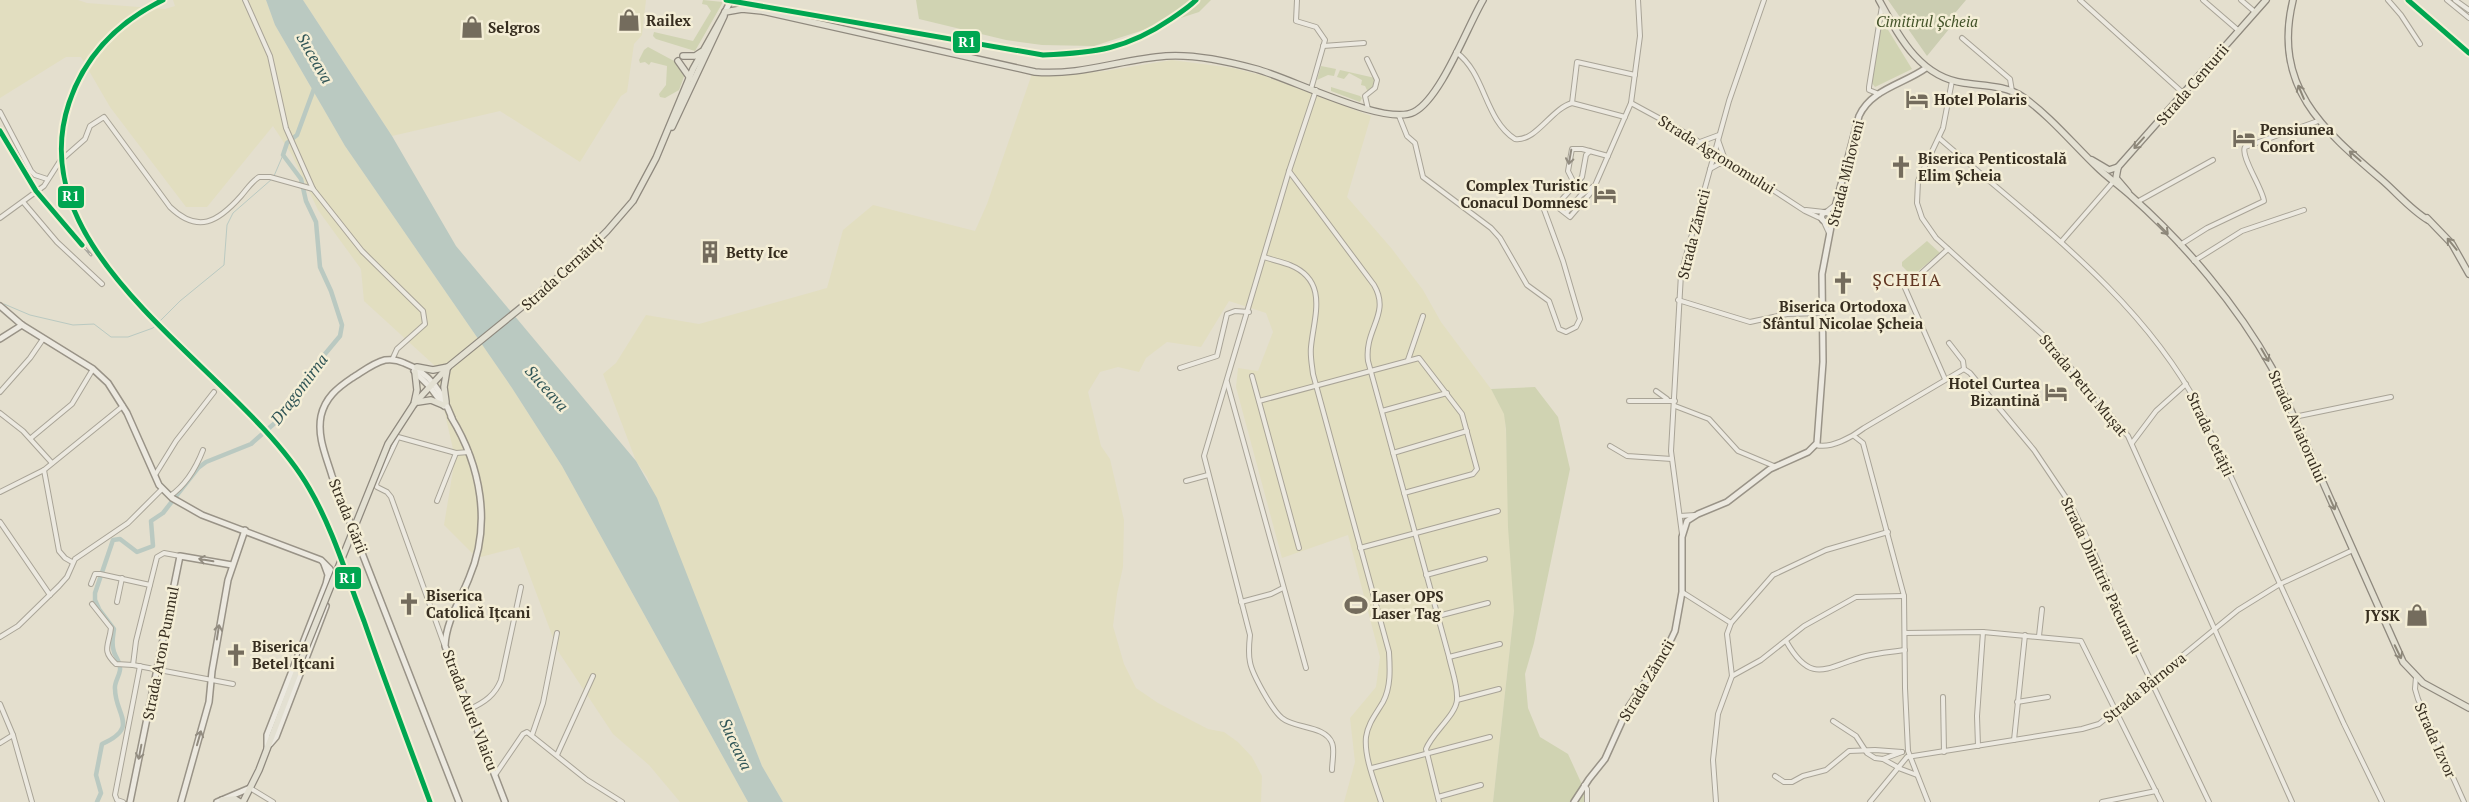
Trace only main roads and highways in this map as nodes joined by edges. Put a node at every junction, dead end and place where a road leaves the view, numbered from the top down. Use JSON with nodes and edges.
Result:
{"nodes":[{"id":1,"x":731,"y":0,"type":"edge"},
{"id":2,"x":1483,"y":0,"type":"edge"},
{"id":3,"x":1879,"y":0,"type":"edge"},
{"id":4,"x":2266,"y":0,"type":"edge"},
{"id":5,"x":2293,"y":0,"type":"edge"},
{"id":6,"x":725,"y":12,"type":"junction"},
{"id":7,"x":703,"y":51,"type":"junction"},
{"id":8,"x":1926,"y":68,"type":"junction"},
{"id":9,"x":690,"y":78,"type":"junction"},
{"id":10,"x":656,"y":158,"type":"junction"},
{"id":11,"x":2092,"y":160,"type":"junction"},
{"id":12,"x":2118,"y":167,"type":"junction"},
{"id":13,"x":2129,"y":194,"type":"junction"},
{"id":14,"x":2469,"y":274,"type":"edge"},
{"id":15,"x":0,"y":306,"type":"edge"},
{"id":16,"x":22,"y":325,"type":"junction"},
{"id":17,"x":0,"y":339,"type":"edge"},
{"id":18,"x":448,"y":367,"type":"junction"},
{"id":19,"x":416,"y":369,"type":"junction"},
{"id":20,"x":432,"y":385,"type":"junction"},
{"id":21,"x":444,"y":403,"type":"junction"},
{"id":22,"x":414,"y":404,"type":"junction"},
{"id":23,"x":1695,"y":515,"type":"joint"},
{"id":24,"x":244,"y":530,"type":"junction"},
{"id":25,"x":321,"y":560,"type":"junction"},
{"id":26,"x":232,"y":565,"type":"junction"},
{"id":27,"x":2469,"y":708,"type":"edge"},
{"id":28,"x":267,"y":748,"type":"junction"},
{"id":29,"x":250,"y":788,"type":"junction"},
{"id":30,"x":219,"y":801,"type":"edge"},
{"id":31,"x":130,"y":802,"type":"edge"},
{"id":32,"x":181,"y":802,"type":"edge"},
{"id":33,"x":243,"y":802,"type":"edge"},
{"id":34,"x":459,"y":802,"type":"edge"},
{"id":35,"x":504,"y":802,"type":"edge"},
{"id":36,"x":1574,"y":802,"type":"edge"}],
"edges":[{"from":1,"to":6,"type":"main road","name":"Strada Cernăuți"},
{"from":2,"to":6,"type":"main road"},
{"from":3,"to":8,"type":"main road"},
{"from":4,"to":12,"type":"main road","name":"Strada Centurii","one_way":true},
{"from":14,"to":5,"type":"main road","one_way":true},
{"from":6,"to":7,"type":"main road","name":"Strada Cernăuți"},
{"from":6,"to":10,"type":"main road","name":"Strada Cernăuți"},
{"from":7,"to":9,"type":"main road","name":"Strada Cernăuți"},
{"from":7,"to":9,"type":"main road"},
{"from":8,"to":11,"type":"main road","name":"Strada Aviatorului"},
{"from":8,"to":23,"type":"main road","name":"Strada Mihoveni"},
{"from":9,"to":10,"type":"main road","name":"Strada Cernăuți"},
{"from":10,"to":18,"type":"main road","name":"Strada Cernăuți"},
{"from":11,"to":12,"type":"main road"},
{"from":11,"to":13,"type":"main road","name":"Strada Aviatorului"},
{"from":12,"to":13,"type":"main road"},
{"from":13,"to":27,"type":"main road","name":"Strada Aviatorului","one_way":true},
{"from":15,"to":16,"type":"main road"},
{"from":16,"to":17,"type":"main road"},
{"from":16,"to":24,"type":"main road"},
{"from":18,"to":19,"type":"main road"},
{"from":18,"to":20,"type":"main road","name":"Strada Cernăuți"},
{"from":18,"to":21,"type":"main road"},
{"from":19,"to":20,"type":"main road"},
{"from":19,"to":22,"type":"main road"},
{"from":19,"to":34,"type":"main road","name":"Strada Gării"},
{"from":20,"to":21,"type":"main road","name":"Strada Aurel Vlaicu"},
{"from":20,"to":22,"type":"main road","name":"Strada Cernăuți"},
{"from":21,"to":22,"type":"main road"},
{"from":21,"to":35,"type":"main road","name":"Strada Aurel Vlaicu"},
{"from":22,"to":28,"type":"main road","name":"Strada Cernăuți","bridge":true},
{"from":23,"to":36,"type":"main road","name":"Strada Zămcii"},
{"from":24,"to":25,"type":"main road"},
{"from":24,"to":26,"type":"main road"},
{"from":25,"to":28,"type":"main road"},
{"from":25,"to":28,"type":"main road"},
{"from":26,"to":31,"type":"main road","name":"Strada Aron Pumnul","one_way":true},
{"from":32,"to":26,"type":"main road","one_way":true},
{"from":28,"to":29,"type":"main road","name":"Strada Cernăuți"},
{"from":29,"to":30,"type":"main road"},
{"from":29,"to":33,"type":"main road","name":"Strada Cernăuți"},
{"from":30,"to":33,"type":"main road"}]}
